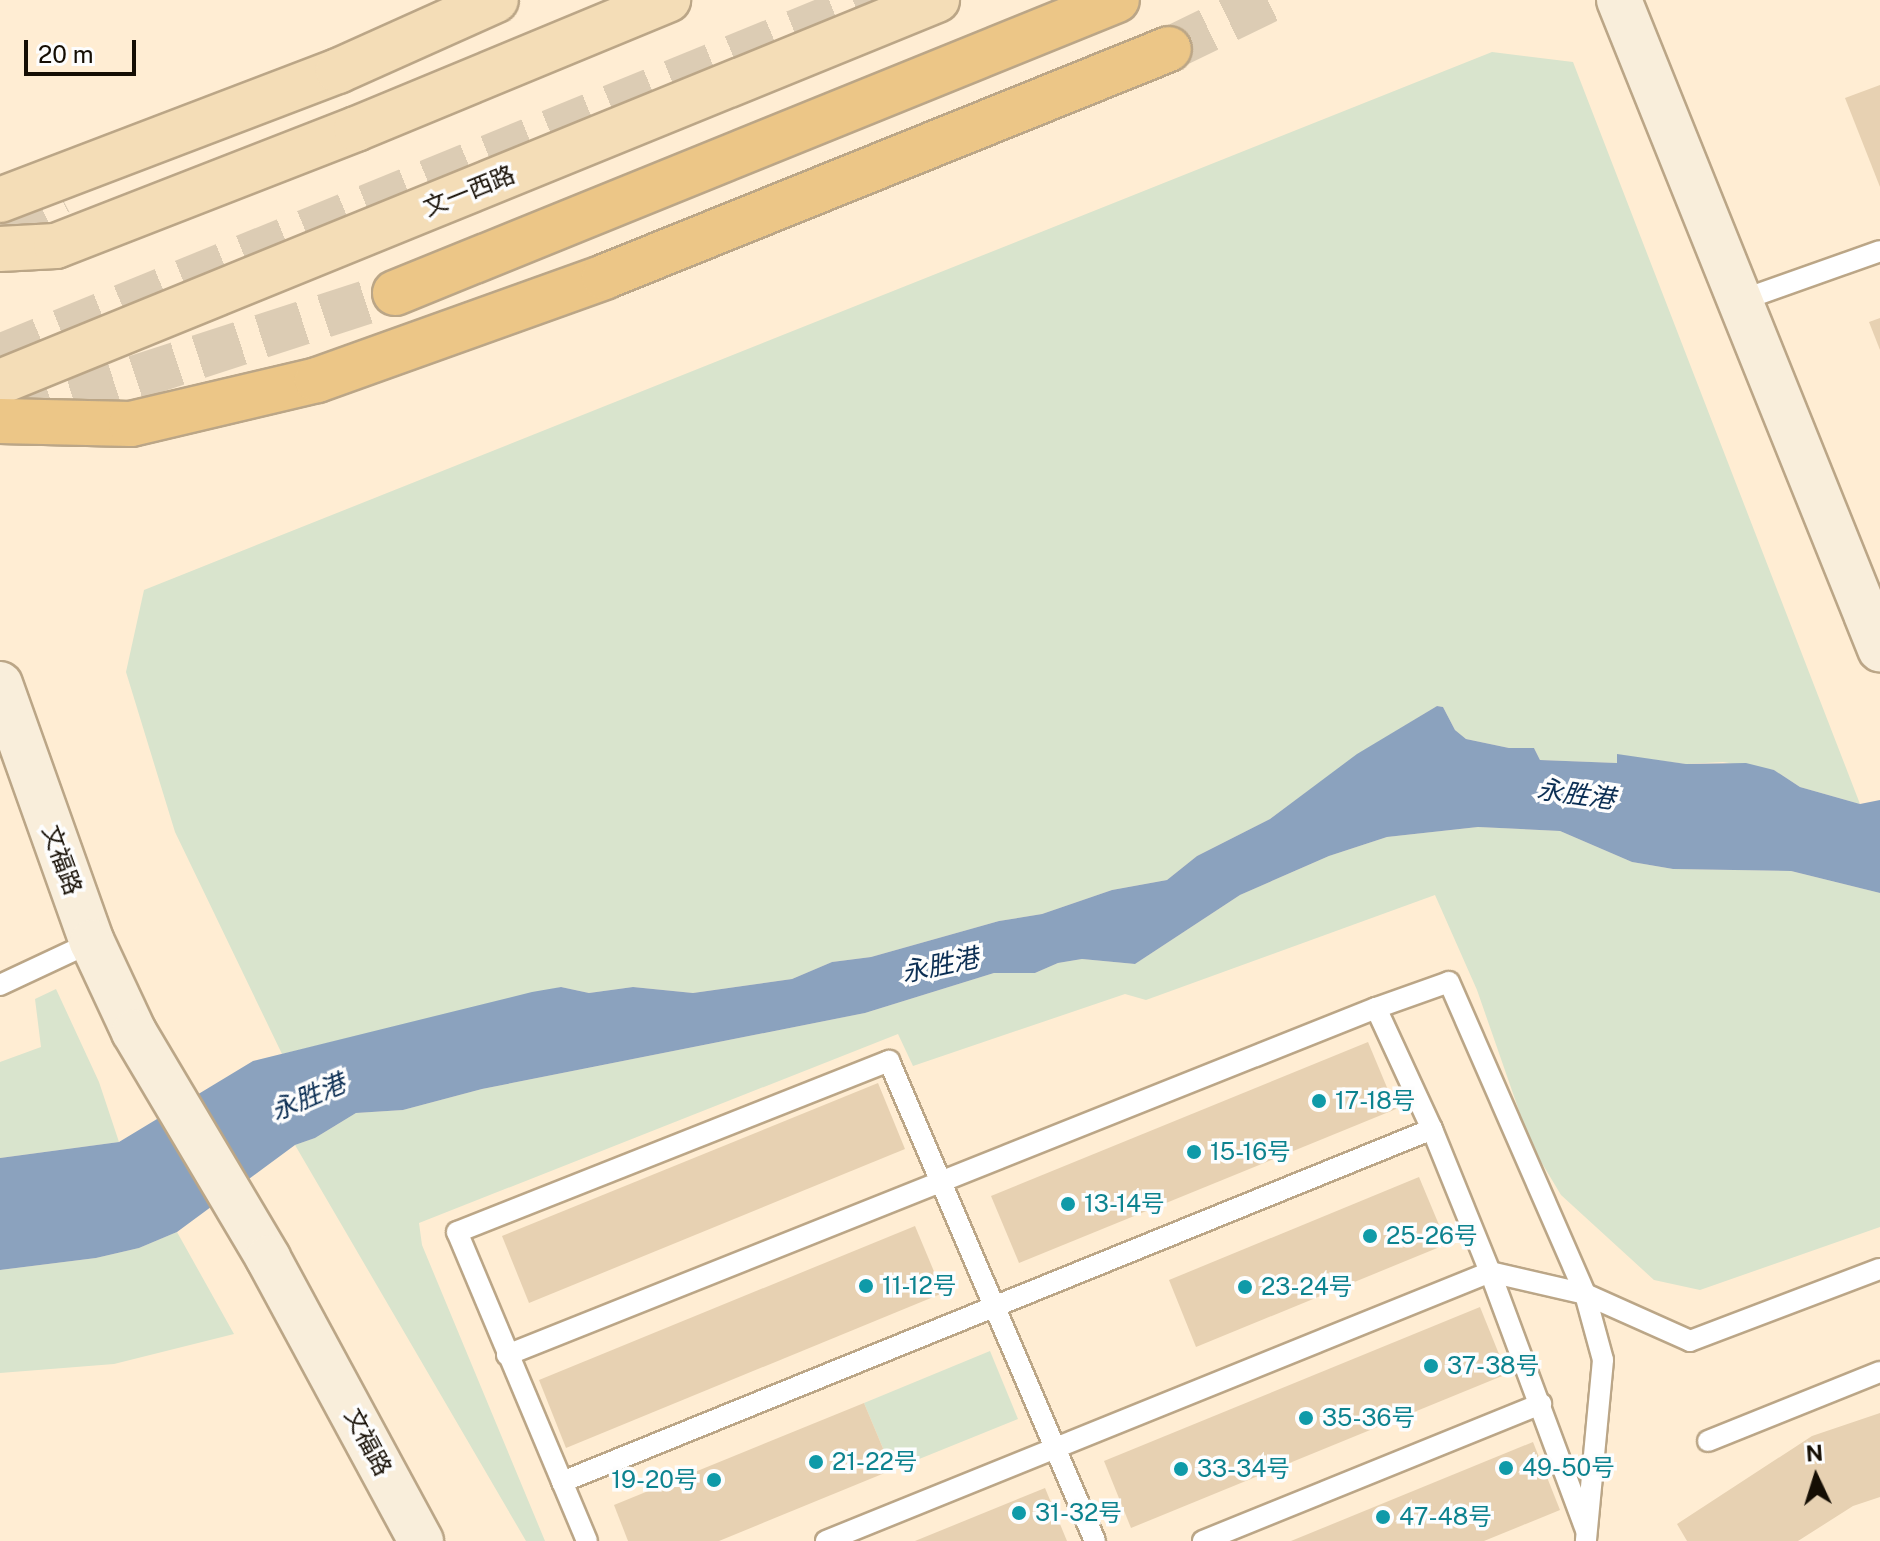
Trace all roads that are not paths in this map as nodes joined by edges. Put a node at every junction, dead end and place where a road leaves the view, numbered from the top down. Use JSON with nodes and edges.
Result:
{"nodes":[{"id":1,"x":496,"y":0,"type":"edge"},
{"id":2,"x":668,"y":0,"type":"edge"},
{"id":3,"x":937,"y":0,"type":"edge"},
{"id":4,"x":1117,"y":0,"type":"edge"},
{"id":5,"x":1619,"y":0,"type":"edge"},
{"id":6,"x":1169,"y":49,"type":"tunnel mouth"},
{"id":7,"x":0,"y":200,"type":"edge"},
{"id":8,"x":0,"y":249,"type":"edge"},
{"id":9,"x":1880,"y":251,"type":"edge"},
{"id":10,"x":395,"y":293,"type":"tunnel mouth"},
{"id":11,"x":1742,"y":300,"type":"junction"},
{"id":12,"x":0,"y":382,"type":"edge"},
{"id":13,"x":0,"y":421,"type":"edge"},
{"id":14,"x":1880,"y":649,"type":"edge"},
{"id":15,"x":0,"y":684,"type":"edge"},
{"id":16,"x":92,"y":942,"type":"junction"},
{"id":17,"x":0,"y":985,"type":"edge"},
{"id":18,"x":1376,"y":1008,"type":"junction"},
{"id":19,"x":1432,"y":1129,"type":"junction"},
{"id":20,"x":941,"y":1181,"type":"junction"},
{"id":21,"x":1880,"y":1269,"type":"edge"},
{"id":22,"x":1490,"y":1272,"type":"junction"},
{"id":23,"x":1585,"y":1294,"type":"junction"},
{"id":24,"x":994,"y":1307,"type":"junction"},
{"id":25,"x":507,"y":1355,"type":"junction"},
{"id":26,"x":1880,"y":1372,"type":"edge"},
{"id":27,"x":1541,"y":1404,"type":"junction"},
{"id":28,"x":1708,"y":1441,"type":"dead end"},
{"id":29,"x":1056,"y":1448,"type":"junction"},
{"id":30,"x":562,"y":1482,"type":"junction"},
{"id":31,"x":1587,"y":1538,"type":"edge"},
{"id":32,"x":421,"y":1541,"type":"edge"},
{"id":33,"x":587,"y":1541,"type":"edge"},
{"id":34,"x":826,"y":1541,"type":"edge"},
{"id":35,"x":1095,"y":1541,"type":"edge"},
{"id":36,"x":1203,"y":1541,"type":"edge"}],
"edges":[{"from":1,"to":7,"type":"main road"},
{"from":2,"to":8,"type":"main road"},
{"from":3,"to":12,"type":"main road","name":"文一西路"},
{"from":4,"to":10,"type":"highway"},
{"from":5,"to":11,"type":"street"},
{"from":6,"to":13,"type":"highway"},
{"from":9,"to":11,"type":"lane"},
{"from":11,"to":14,"type":"street"},
{"from":15,"to":16,"type":"street","name":"文福路"},
{"from":16,"to":17,"type":"lane"},
{"from":16,"to":32,"type":"street","name":"文福路"},
{"from":18,"to":19,"type":"lane"},
{"from":18,"to":20,"type":"lane"},
{"from":18,"to":23,"type":"lane"},
{"from":19,"to":22,"type":"lane"},
{"from":19,"to":24,"type":"lane"},
{"from":20,"to":24,"type":"lane"},
{"from":20,"to":25,"type":"lane"},
{"from":20,"to":25,"type":"lane"},
{"from":21,"to":23,"type":"lane"},
{"from":22,"to":23,"type":"lane"},
{"from":22,"to":27,"type":"lane"},
{"from":22,"to":29,"type":"lane"},
{"from":23,"to":31,"type":"lane"},
{"from":24,"to":29,"type":"lane"},
{"from":24,"to":30,"type":"lane"},
{"from":25,"to":30,"type":"lane"},
{"from":26,"to":28,"type":"lane"},
{"from":27,"to":31,"type":"lane"},
{"from":27,"to":36,"type":"lane"},
{"from":29,"to":34,"type":"lane"},
{"from":29,"to":35,"type":"lane"},
{"from":30,"to":33,"type":"lane"}]}
